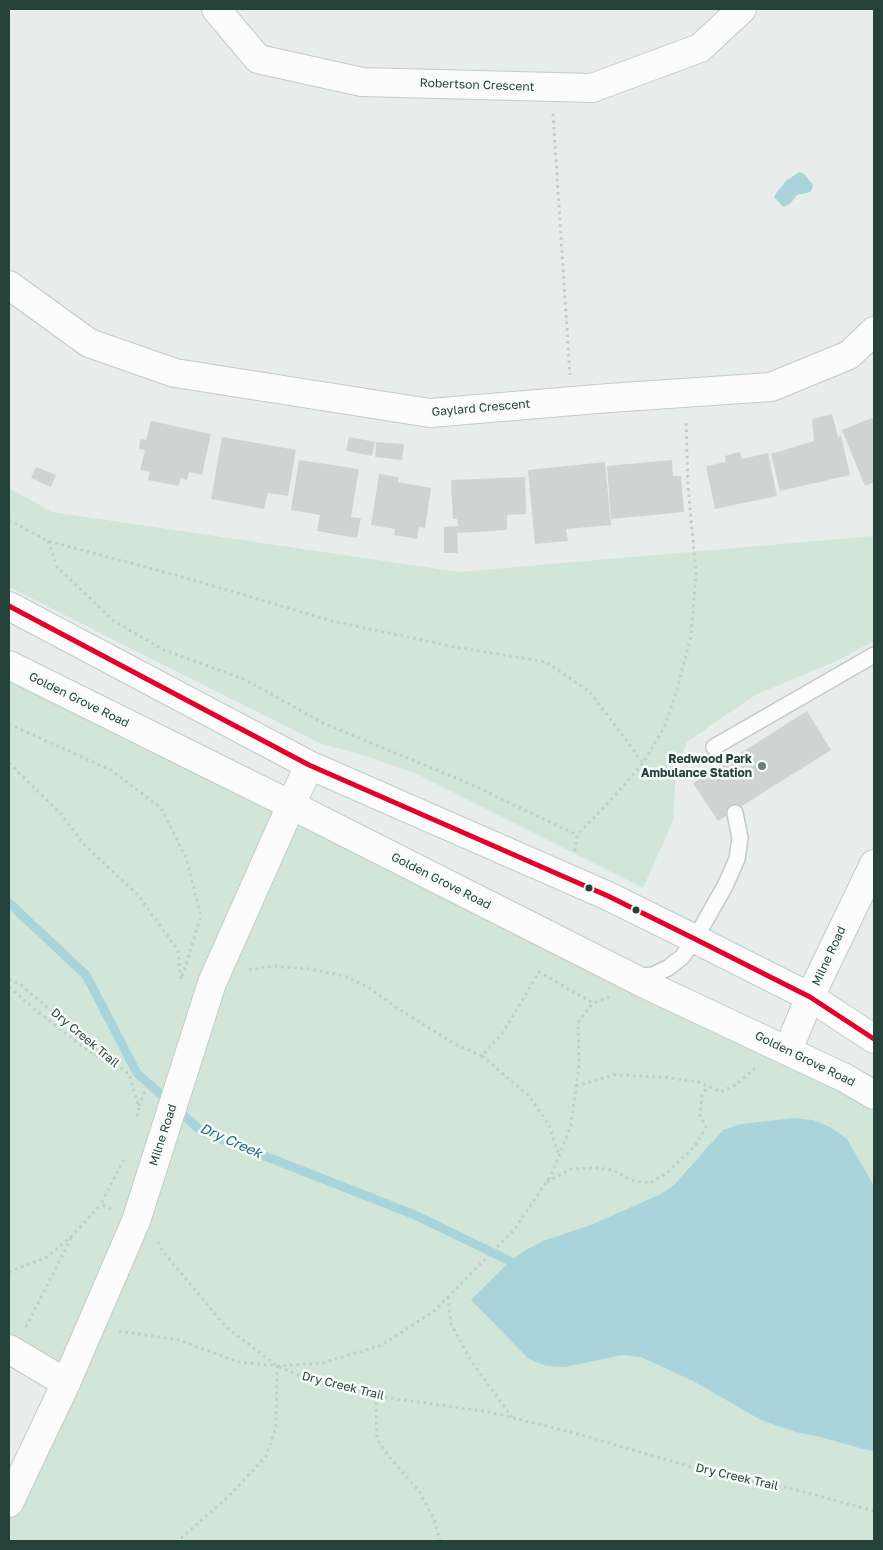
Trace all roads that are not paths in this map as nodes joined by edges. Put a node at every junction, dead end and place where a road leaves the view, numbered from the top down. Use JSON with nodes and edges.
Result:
{"nodes":[{"id":1,"x":216,"y":9,"type":"edge"},
{"id":2,"x":742,"y":9,"type":"edge"},
{"id":3,"x":9,"y":285,"type":"edge"},
{"id":4,"x":874,"y":331,"type":"edge"},
{"id":5,"x":9,"y":606,"type":"edge"},
{"id":6,"x":874,"y":655,"type":"edge"},
{"id":7,"x":9,"y":665,"type":"edge"},
{"id":8,"x":714,"y":747,"type":"dead end"},
{"id":9,"x":309,"y":765,"type":"junction"},
{"id":10,"x":291,"y":805,"type":"junction"},
{"id":11,"x":736,"y":813,"type":"dead end"},
{"id":12,"x":874,"y":864,"type":"edge"},
{"id":13,"x":695,"y":939,"type":"junction"},
{"id":14,"x":639,"y":981,"type":"junction"},
{"id":15,"x":810,"y":997,"type":"junction"},
{"id":16,"x":874,"y":1039,"type":"edge"},
{"id":17,"x":788,"y":1050,"type":"junction"},
{"id":18,"x":874,"y":1096,"type":"edge"},
{"id":19,"x":11,"y":1351,"type":"edge"},
{"id":20,"x":66,"y":1382,"type":"junction"},
{"id":21,"x":9,"y":1503,"type":"edge"}],
"edges":[{"from":1,"to":2,"type":"main road","name":"Robertson Crescent"},
{"from":3,"to":4,"type":"main road","name":"Gaylard Crescent"},
{"from":5,"to":9,"type":"main road"},
{"from":6,"to":8,"type":"lane"},
{"from":7,"to":10,"type":"main road","name":"Golden Grove Road"},
{"from":9,"to":10,"type":"main road","name":"Milne Road"},
{"from":9,"to":13,"type":"main road"},
{"from":10,"to":14,"type":"main road","name":"Golden Grove Road"},
{"from":10,"to":20,"type":"main road","name":"Milne Road"},
{"from":11,"to":13,"type":"lane"},
{"from":12,"to":15,"type":"main road","name":"Milne Road"},
{"from":13,"to":14,"type":"lane"},
{"from":13,"to":15,"type":"main road"},
{"from":14,"to":17,"type":"main road","name":"Golden Grove Road"},
{"from":15,"to":16,"type":"main road"},
{"from":15,"to":17,"type":"main road","name":"Milne Road"},
{"from":17,"to":18,"type":"main road","name":"Golden Grove Road"},
{"from":19,"to":20,"type":"main road"},
{"from":20,"to":21,"type":"main road","name":"Milne Road"}]}
